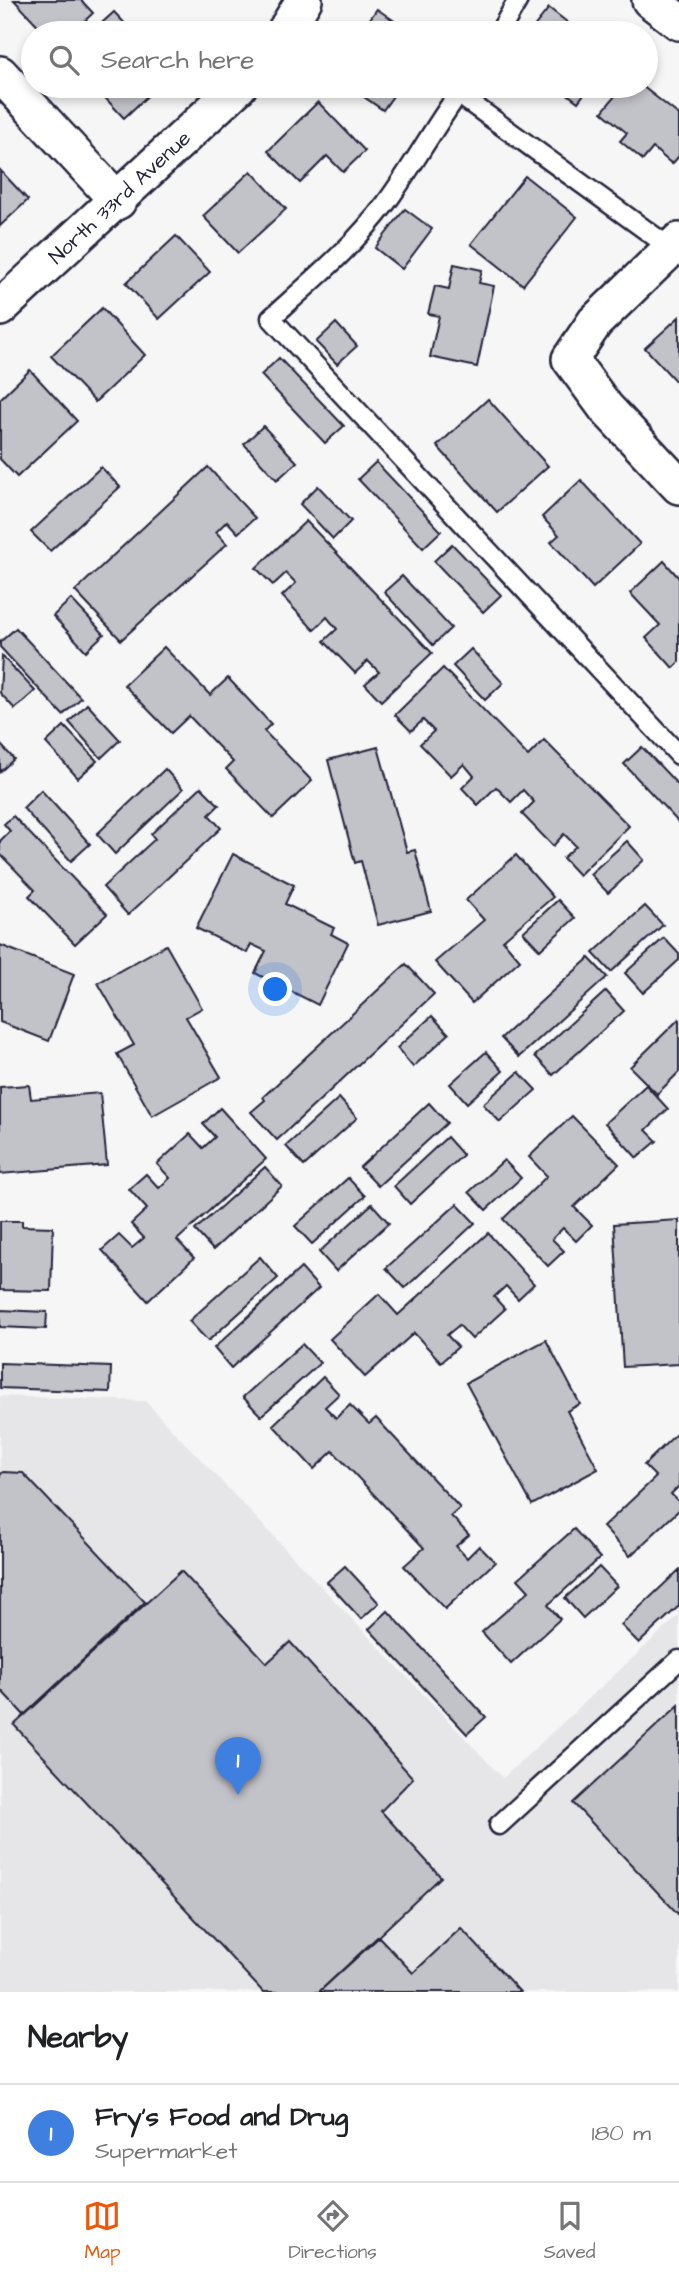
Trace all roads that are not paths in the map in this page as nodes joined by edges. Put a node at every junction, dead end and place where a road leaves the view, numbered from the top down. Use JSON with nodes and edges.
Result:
{"nodes":[{"id":1,"x":304,"y":0,"type":"edge"},
{"id":2,"x":518,"y":0,"type":"edge"},
{"id":3,"x":650,"y":0,"type":"edge"},
{"id":4,"x":292,"y":21,"type":"edge"},
{"id":5,"x":506,"y":21,"type":"edge"},
{"id":6,"x":679,"y":22,"type":"edge"},
{"id":7,"x":0,"y":74,"type":"edge"},
{"id":8,"x":21,"y":97,"type":"edge"},
{"id":9,"x":22,"y":98,"type":"edge"},
{"id":10,"x":226,"y":98,"type":"edge"},
{"id":11,"x":456,"y":98,"type":"edge"},
{"id":12,"x":472,"y":98,"type":"edge"},
{"id":13,"x":118,"y":201,"type":"junction"},
{"id":14,"x":677,"y":248,"type":"edge"},
{"id":15,"x":0,"y":308,"type":"edge"},
{"id":16,"x":679,"y":486,"type":"edge"},
{"id":17,"x":679,"y":755,"type":"edge"},
{"id":18,"x":679,"y":1660,"type":"edge"},
{"id":19,"x":499,"y":1825,"type":"dead end"}],
"edges":[{"from":1,"to":4,"type":"street"},
{"from":2,"to":5,"type":"lane"},
{"from":3,"to":6,"type":"street"},
{"from":7,"to":8,"type":"street"},
{"from":9,"to":13,"type":"street"},
{"from":10,"to":13,"type":"street","name":"North 33rd Avenue"},
{"from":11,"to":17,"type":"lane"},
{"from":12,"to":14,"type":"lane"},
{"from":13,"to":15,"type":"street","name":"North 33rd Avenue"},
{"from":14,"to":16,"type":"street"},
{"from":18,"to":19,"type":"lane"}]}
